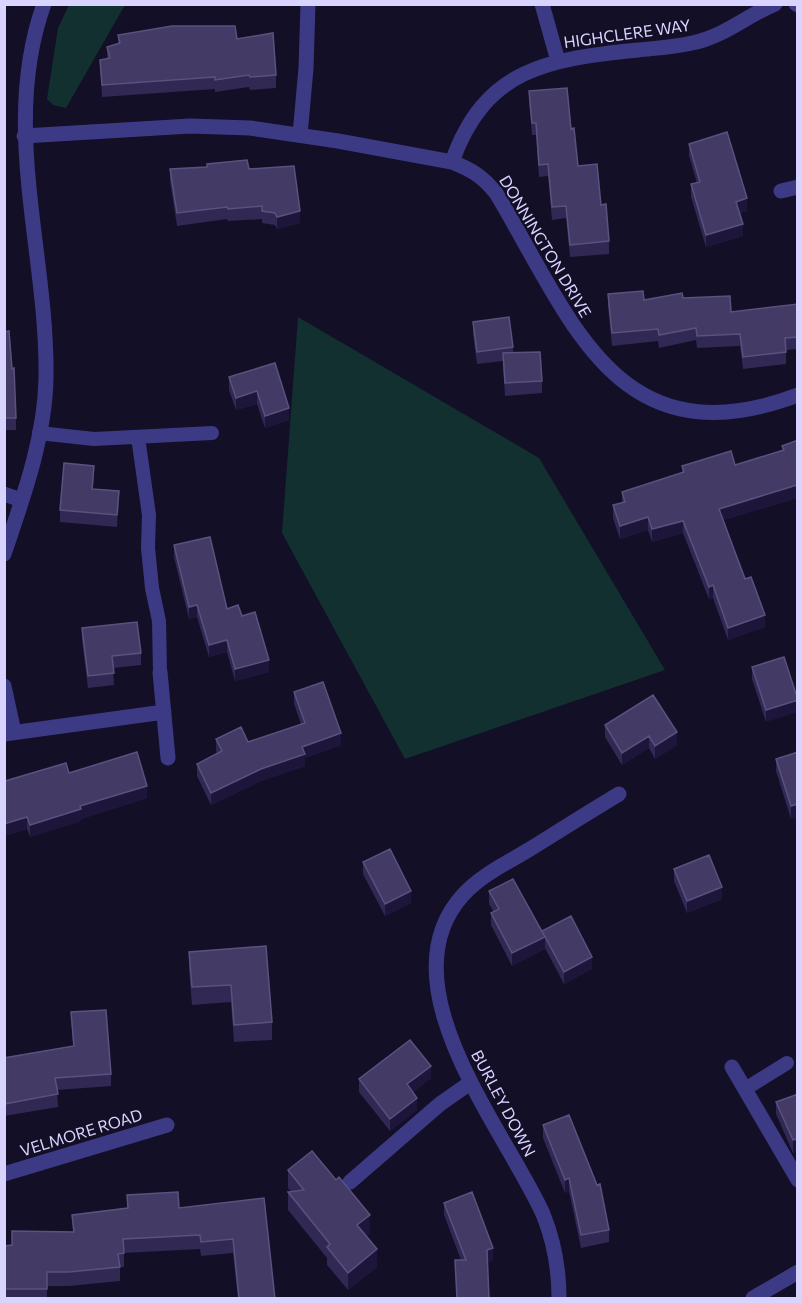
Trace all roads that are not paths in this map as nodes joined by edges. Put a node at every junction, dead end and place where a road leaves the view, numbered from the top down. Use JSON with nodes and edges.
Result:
{"nodes":[{"id":1,"x":44,"y":4,"type":"edge"},
{"id":2,"x":308,"y":4,"type":"edge"},
{"id":3,"x":542,"y":4,"type":"edge"},
{"id":4,"x":775,"y":5,"type":"edge"},
{"id":5,"x":558,"y":61,"type":"junction"},
{"id":6,"x":300,"y":135,"type":"junction"},
{"id":7,"x":24,"y":136,"type":"junction"},
{"id":8,"x":452,"y":162,"type":"junction"},
{"id":9,"x":798,"y":187,"type":"edge"},
{"id":10,"x":781,"y":191,"type":"dead end"},
{"id":11,"x":798,"y":395,"type":"edge"},
{"id":12,"x":39,"y":433,"type":"junction"},
{"id":13,"x":212,"y":433,"type":"dead end"},
{"id":14,"x":138,"y":437,"type":"junction"},
{"id":15,"x":4,"y":495,"type":"edge"},
{"id":16,"x":21,"y":500,"type":"junction"},
{"id":17,"x":4,"y":554,"type":"edge"},
{"id":18,"x":160,"y":672,"type":"joint"},
{"id":19,"x":4,"y":686,"type":"edge"},
{"id":20,"x":164,"y":712,"type":"junction"},
{"id":21,"x":9,"y":733,"type":"edge"},
{"id":22,"x":168,"y":758,"type":"dead end"},
{"id":23,"x":619,"y":794,"type":"dead end"},
{"id":24,"x":787,"y":1063,"type":"dead end"},
{"id":25,"x":732,"y":1067,"type":"dead end"},
{"id":26,"x":470,"y":1083,"type":"junction"},
{"id":27,"x":745,"y":1089,"type":"junction"},
{"id":28,"x":167,"y":1125,"type":"dead end"},
{"id":29,"x":4,"y":1174,"type":"edge"},
{"id":30,"x":798,"y":1180,"type":"edge"},
{"id":31,"x":350,"y":1182,"type":"dead end"},
{"id":32,"x":798,"y":1272,"type":"edge"},
{"id":33,"x":559,"y":1299,"type":"edge"},
{"id":34,"x":753,"y":1299,"type":"edge"}],
"edges":[{"from":1,"to":7,"type":"street"},
{"from":2,"to":6,"type":"street"},
{"from":3,"to":5,"type":"street"},
{"from":4,"to":5,"type":"street","name":"HIGHCLERE WAY"},
{"from":5,"to":8,"type":"street","name":"HIGHCLERE WAY"},
{"from":6,"to":7,"type":"street","name":"DONNINGTON DRIVE"},
{"from":6,"to":8,"type":"street","name":"DONNINGTON DRIVE"},
{"from":7,"to":12,"type":"street"},
{"from":8,"to":11,"type":"street","name":"DONNINGTON DRIVE"},
{"from":9,"to":10,"type":"street"},
{"from":12,"to":14,"type":"lane"},
{"from":12,"to":16,"type":"street"},
{"from":13,"to":14,"type":"lane"},
{"from":14,"to":18,"type":"lane"},
{"from":15,"to":16,"type":"street"},
{"from":16,"to":17,"type":"street"},
{"from":18,"to":20,"type":"street"},
{"from":19,"to":21,"type":"street"},
{"from":20,"to":21,"type":"street"},
{"from":20,"to":22,"type":"street"},
{"from":23,"to":26,"type":"street","name":"BURLEY DOWN"},
{"from":24,"to":27,"type":"lane"},
{"from":25,"to":27,"type":"street"},
{"from":26,"to":31,"type":"street"},
{"from":26,"to":33,"type":"street","name":"BURLEY DOWN"},
{"from":27,"to":30,"type":"street"},
{"from":28,"to":29,"type":"street","name":"VELMORE ROAD"},
{"from":32,"to":34,"type":"street"}]}
